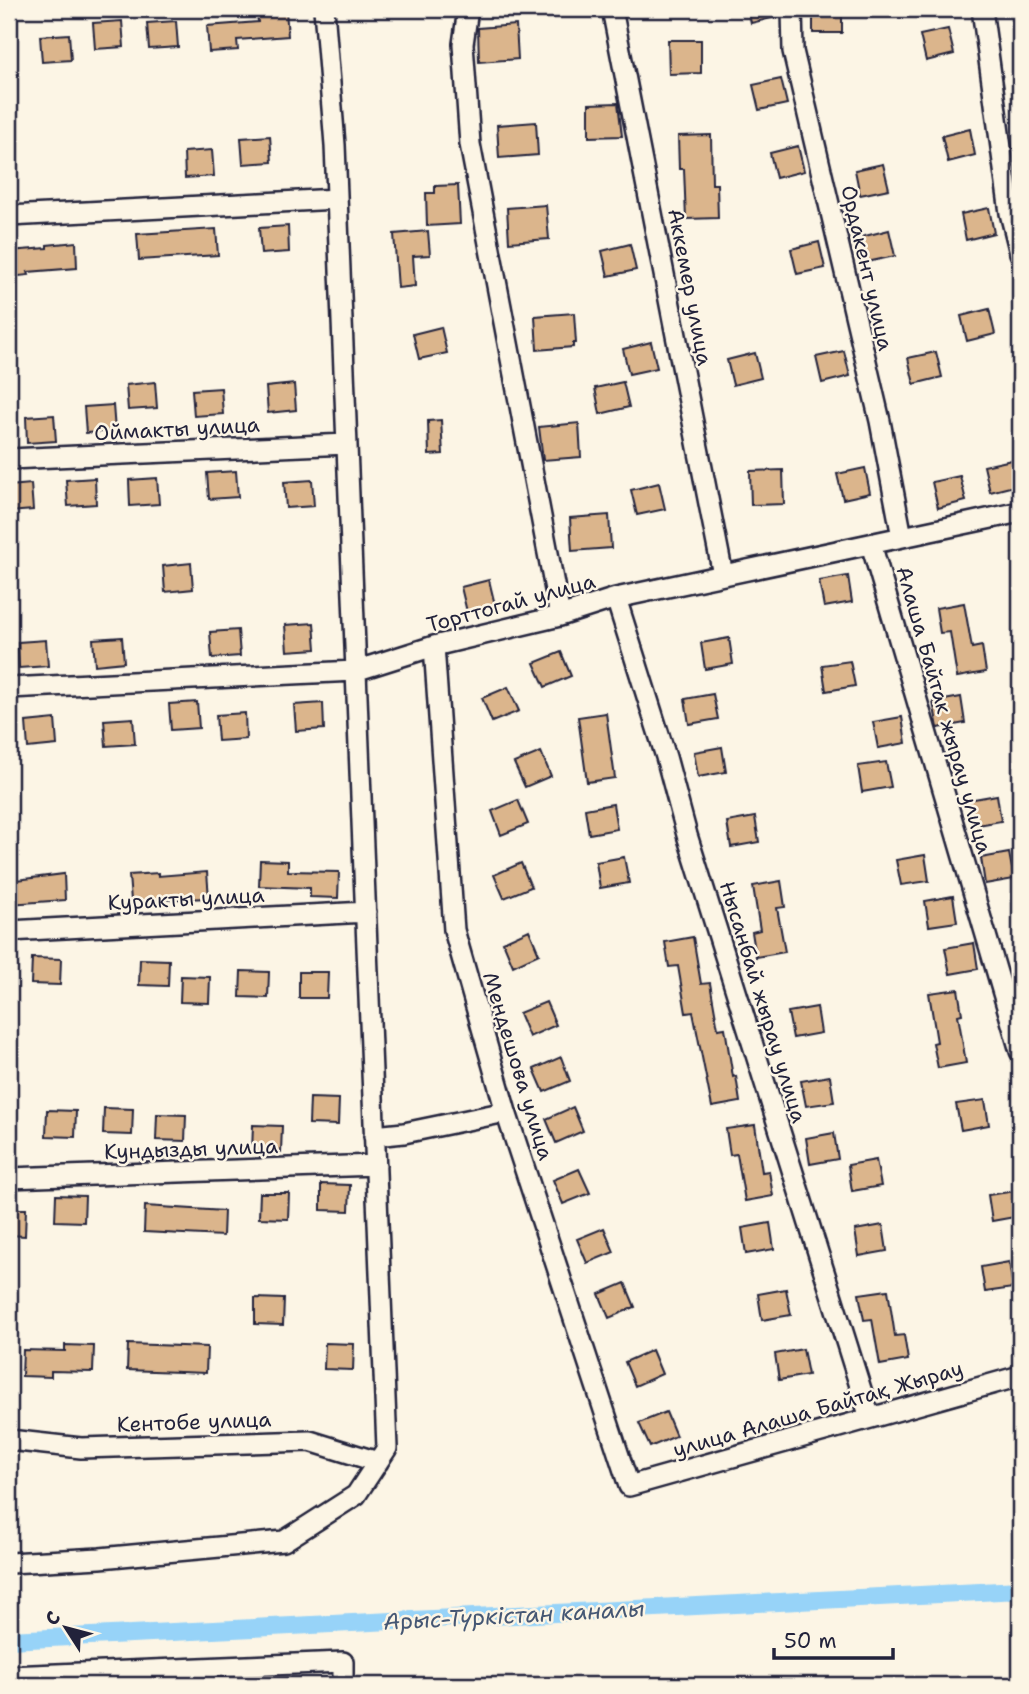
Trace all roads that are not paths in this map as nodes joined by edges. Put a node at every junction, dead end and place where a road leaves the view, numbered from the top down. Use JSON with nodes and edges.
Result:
{"nodes":[{"id":1,"x":324,"y":9,"type":"edge"},
{"id":2,"x":468,"y":9,"type":"edge"},
{"id":3,"x":611,"y":9,"type":"edge"},
{"id":4,"x":792,"y":9,"type":"edge"},
{"id":5,"x":982,"y":9,"type":"edge"},
{"id":6,"x":337,"y":199,"type":"junction"},
{"id":7,"x":9,"y":216,"type":"edge"},
{"id":8,"x":1020,"y":253,"type":"edge"},
{"id":9,"x":347,"y":444,"type":"junction"},
{"id":10,"x":9,"y":459,"type":"edge"},
{"id":11,"x":1020,"y":512,"type":"edge"},
{"id":12,"x":902,"y":537,"type":"junction"},
{"id":13,"x":871,"y":544,"type":"junction"},
{"id":14,"x":723,"y":575,"type":"junction"},
{"id":15,"x":616,"y":598,"type":"junction"},
{"id":16,"x":560,"y":616,"type":"junction"},
{"id":17,"x":434,"y":646,"type":"junction"},
{"id":18,"x":355,"y":671,"type":"junction"},
{"id":19,"x":9,"y":688,"type":"edge"},
{"id":20,"x":366,"y":912,"type":"junction"},
{"id":21,"x":9,"y":931,"type":"edge"},
{"id":22,"x":1020,"y":1051,"type":"edge"},
{"id":23,"x":506,"y":1112,"type":"junction"},
{"id":24,"x":374,"y":1136,"type":"junction"},
{"id":25,"x":376,"y":1165,"type":"junction"},
{"id":26,"x":9,"y":1178,"type":"edge"},
{"id":27,"x":1020,"y":1376,"type":"edge"},
{"id":28,"x":870,"y":1418,"type":"junction"},
{"id":29,"x":9,"y":1440,"type":"edge"},
{"id":30,"x":378,"y":1462,"type":"junction"},
{"id":31,"x":629,"y":1486,"type":"joint"},
{"id":32,"x":9,"y":1563,"type":"edge"},
{"id":33,"x":9,"y":1676,"type":"edge"},
{"id":34,"x":343,"y":1685,"type":"edge"}],
"edges":[{"from":1,"to":6,"type":"street"},
{"from":2,"to":16,"type":"street"},
{"from":3,"to":14,"type":"street","name":"Аккемер улица"},
{"from":4,"to":12,"type":"street","name":"Ордакент улица"},
{"from":5,"to":8,"type":"street"},
{"from":6,"to":7,"type":"street"},
{"from":6,"to":9,"type":"street"},
{"from":9,"to":10,"type":"street","name":"Оймакты улица"},
{"from":9,"to":18,"type":"street"},
{"from":11,"to":12,"type":"street","name":"Торттогай улица"},
{"from":12,"to":13,"type":"street","name":"Торттогай улица"},
{"from":13,"to":14,"type":"street","name":"Торттогай улица"},
{"from":13,"to":22,"type":"street","name":"Алаша Байтак жырау улица"},
{"from":14,"to":15,"type":"street","name":"Торттогай улица"},
{"from":15,"to":16,"type":"street","name":"Торттогай улица"},
{"from":15,"to":28,"type":"street","name":"Нысанбай жырау улица"},
{"from":16,"to":17,"type":"street","name":"Торттогай улица"},
{"from":17,"to":18,"type":"street","name":"Торттогай улица"},
{"from":17,"to":23,"type":"street","name":"Мендешова улица"},
{"from":18,"to":19,"type":"street","name":"Торттогай улица"},
{"from":18,"to":20,"type":"street"},
{"from":20,"to":21,"type":"street","name":"Куракты улица"},
{"from":20,"to":24,"type":"street"},
{"from":23,"to":24,"type":"street"},
{"from":23,"to":31,"type":"street","name":"Мендешова улица"},
{"from":24,"to":25,"type":"street"},
{"from":25,"to":26,"type":"street","name":"Кундызды улица"},
{"from":25,"to":30,"type":"street"},
{"from":27,"to":28,"type":"street","name":"улица Алаша Байтақ Жырау"},
{"from":28,"to":31,"type":"street","name":"улица Алаша Байтақ Жырау"},
{"from":29,"to":30,"type":"street","name":"Кентобе улица"},
{"from":30,"to":32,"type":"street"},
{"from":33,"to":34,"type":"street"}]}
